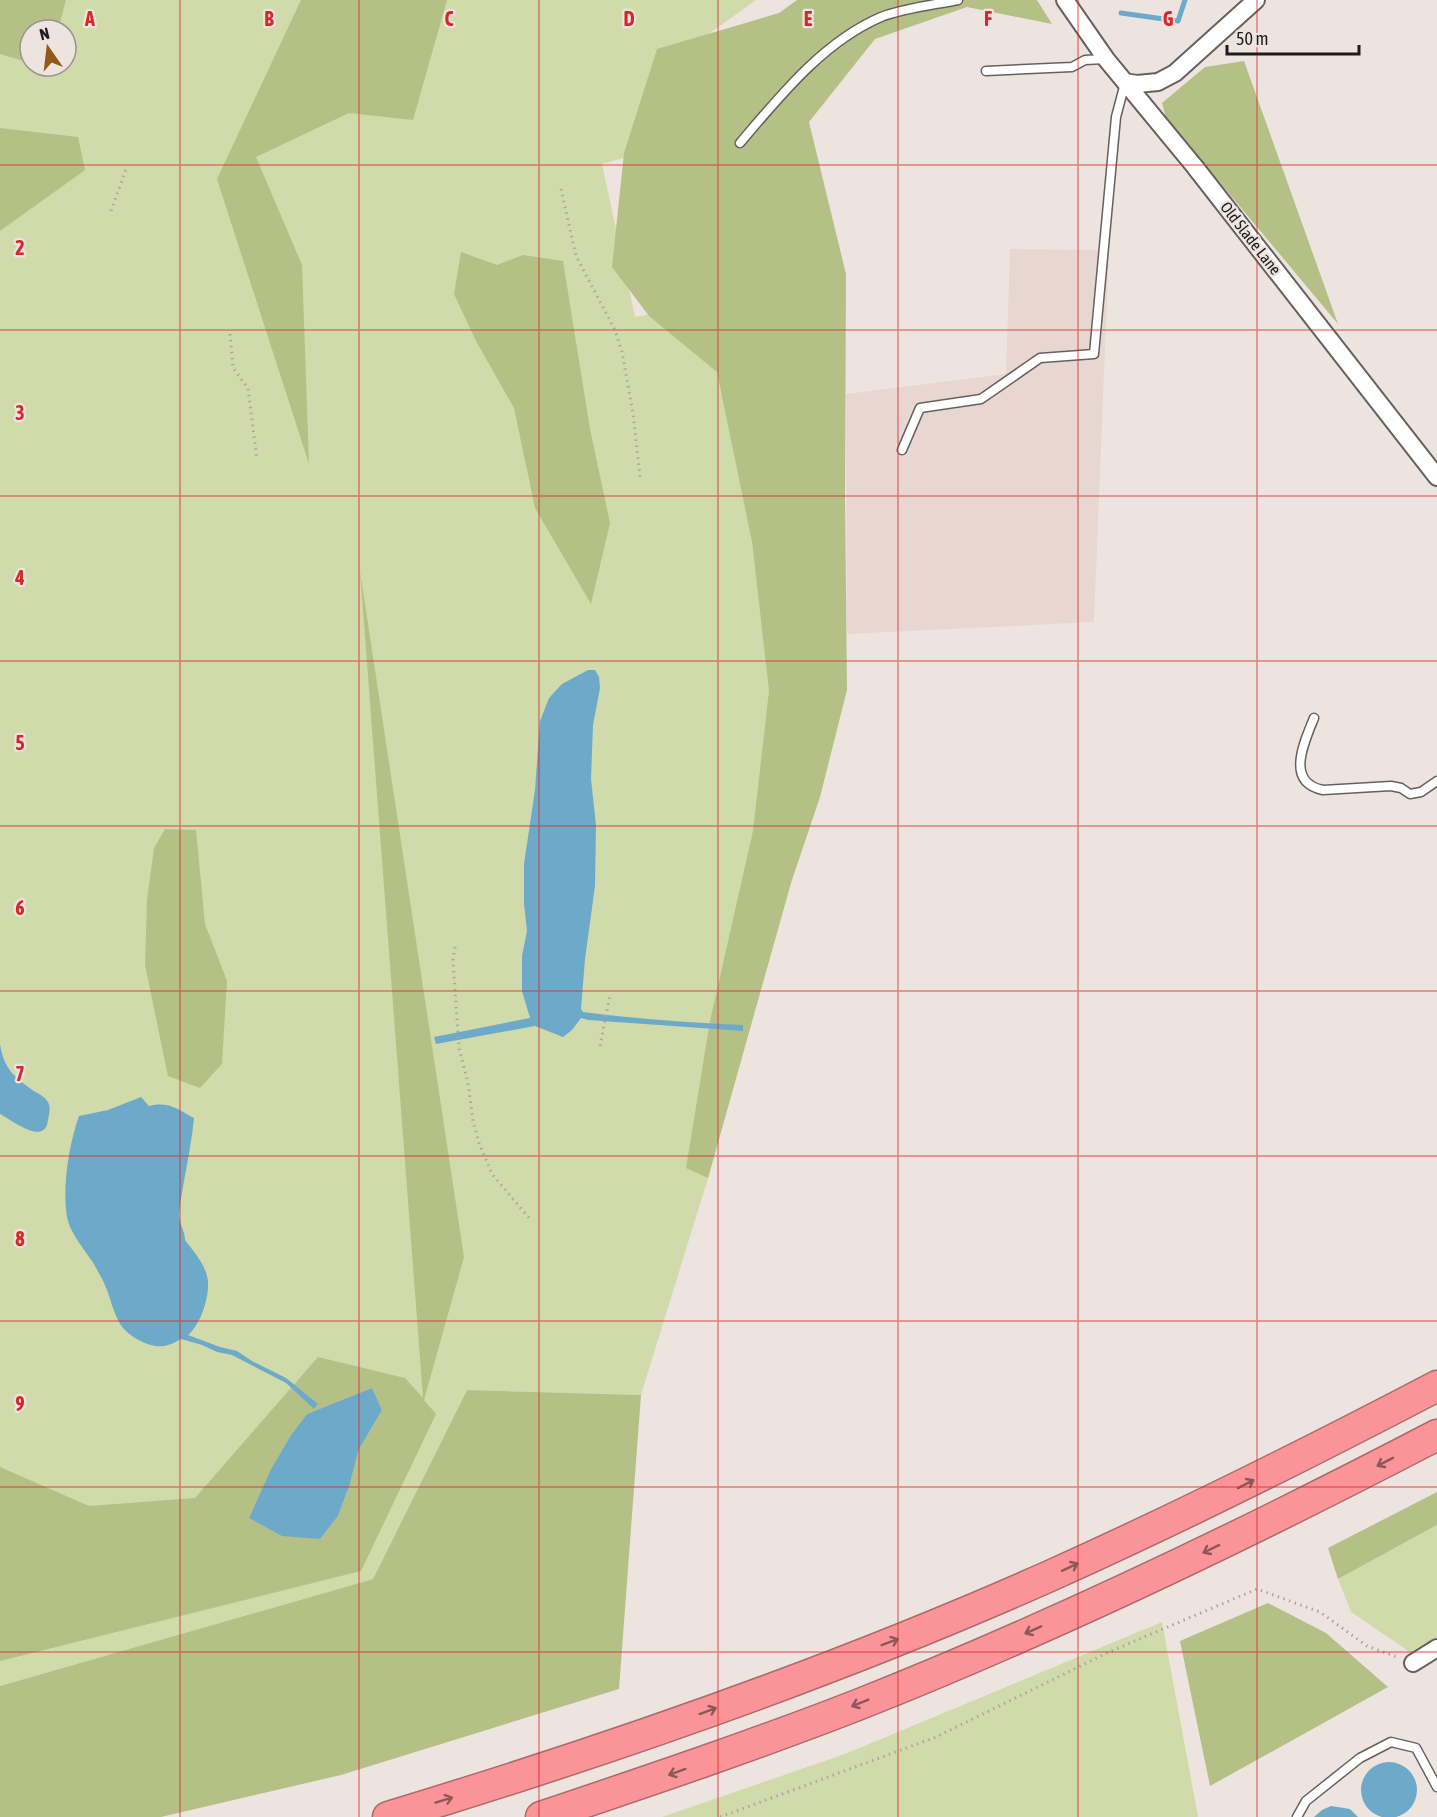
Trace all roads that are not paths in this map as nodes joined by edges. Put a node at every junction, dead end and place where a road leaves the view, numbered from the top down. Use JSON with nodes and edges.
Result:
{"nodes":[{"id":1,"x":958,"y":0,"type":"edge"},
{"id":2,"x":1065,"y":0,"type":"edge"},
{"id":3,"x":1256,"y":0,"type":"edge"},
{"id":4,"x":1106,"y":60,"type":"junction"},
{"id":5,"x":986,"y":71,"type":"dead end"},
{"id":6,"x":1125,"y":82,"type":"junction"},
{"id":7,"x":740,"y":143,"type":"dead end"},
{"id":8,"x":902,"y":450,"type":"dead end"},
{"id":9,"x":1437,"y":477,"type":"edge"},
{"id":10,"x":1314,"y":718,"type":"dead end"},
{"id":11,"x":1437,"y":781,"type":"edge"},
{"id":12,"x":1437,"y":1386,"type":"edge"},
{"id":13,"x":1437,"y":1435,"type":"edge"},
{"id":14,"x":1437,"y":1648,"type":"edge"},
{"id":15,"x":1413,"y":1663,"type":"road end"},
{"id":16,"x":1437,"y":1787,"type":"edge"},
{"id":17,"x":388,"y":1817,"type":"edge"},
{"id":18,"x":541,"y":1817,"type":"edge"},
{"id":19,"x":1297,"y":1817,"type":"edge"}],
"edges":[{"from":1,"to":7,"type":"lane"},
{"from":2,"to":4,"type":"street","name":"Old Slade Lane"},
{"from":3,"to":6,"type":"street"},
{"from":4,"to":5,"type":"lane"},
{"from":4,"to":6,"type":"street","name":"Old Slade Lane"},
{"from":6,"to":8,"type":"lane"},
{"from":6,"to":9,"type":"street","name":"Old Slade Lane"},
{"from":10,"to":11,"type":"lane"},
{"from":17,"to":12,"type":"highway","one_way":true},
{"from":13,"to":18,"type":"highway","one_way":true},
{"from":14,"to":15,"type":"street"},
{"from":16,"to":19,"type":"lane"}]}
